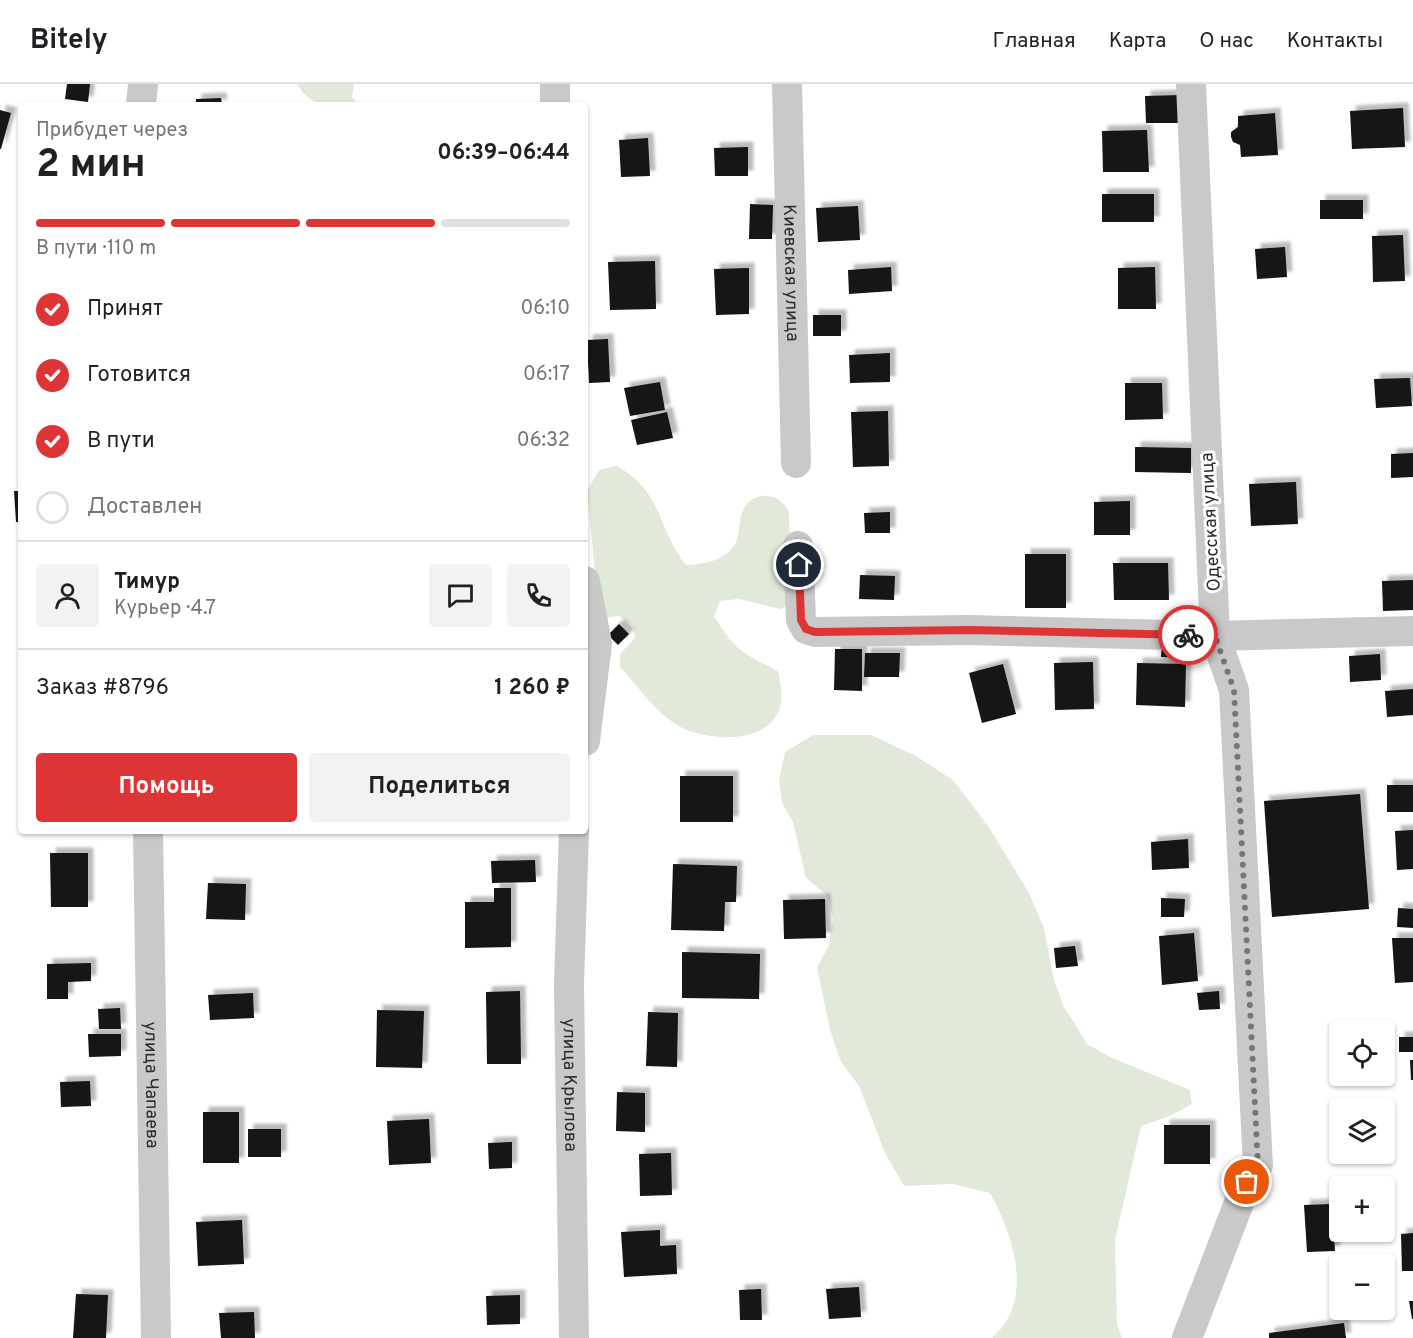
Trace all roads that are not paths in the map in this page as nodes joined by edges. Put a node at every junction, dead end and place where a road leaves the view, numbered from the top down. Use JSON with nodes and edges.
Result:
{"nodes":[{"id":1,"x":142,"y":84,"type":"edge"},
{"id":2,"x":555,"y":84,"type":"edge"},
{"id":3,"x":787,"y":84,"type":"edge"},
{"id":4,"x":1191,"y":84,"type":"edge"},
{"id":5,"x":141,"y":102,"type":"edge"},
{"id":6,"x":555,"y":102,"type":"edge"},
{"id":7,"x":796,"y":463,"type":"dead end"},
{"id":8,"x":798,"y":546,"type":"dead end"},
{"id":9,"x":588,"y":596,"type":"edge"},
{"id":10,"x":1413,"y":631,"type":"edge"},
{"id":11,"x":1215,"y":636,"type":"junction"},
{"id":12,"x":590,"y":652,"type":"edge"},
{"id":13,"x":588,"y":688,"type":"edge"},
{"id":14,"x":148,"y":834,"type":"edge"},
{"id":15,"x":574,"y":834,"type":"edge"},
{"id":16,"x":156,"y":1338,"type":"edge"},
{"id":17,"x":574,"y":1338,"type":"edge"},
{"id":18,"x":1187,"y":1338,"type":"edge"}],
"edges":[{"from":1,"to":5,"type":"street"},
{"from":2,"to":6,"type":"street"},
{"from":3,"to":7,"type":"street","name":"Киевская улица"},
{"from":4,"to":11,"type":"street","name":"Одесская улица"},
{"from":8,"to":11,"type":"street"},
{"from":9,"to":12,"type":"street"},
{"from":10,"to":11,"type":"street"},
{"from":11,"to":18,"type":"street","name":"Одесская улица"},
{"from":12,"to":13,"type":"street"},
{"from":14,"to":16,"type":"street","name":"улица Чапаева"},
{"from":15,"to":17,"type":"street","name":"улица Крылова"}]}
